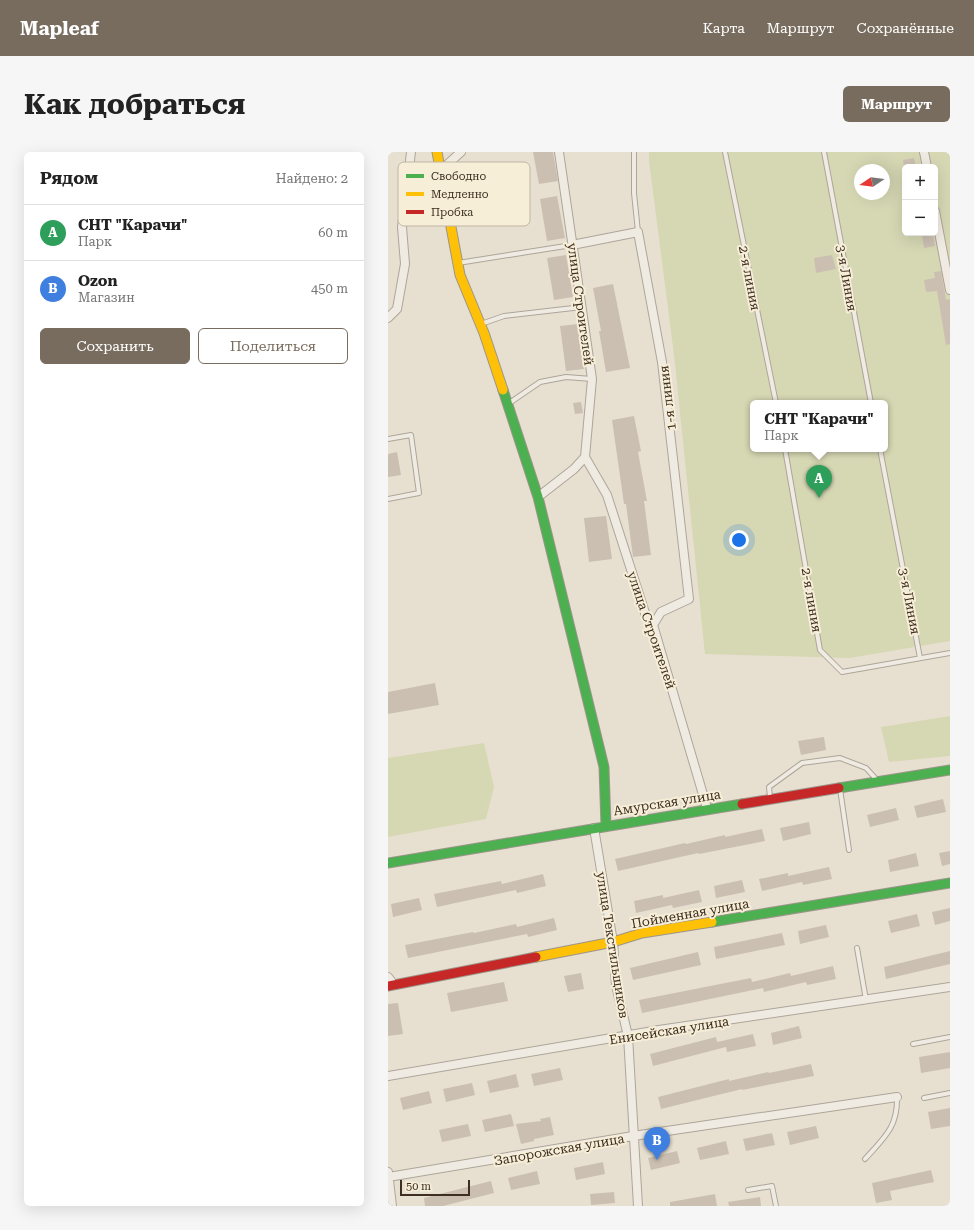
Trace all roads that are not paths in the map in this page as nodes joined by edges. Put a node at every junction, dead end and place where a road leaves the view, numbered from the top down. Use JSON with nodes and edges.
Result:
{"nodes":[{"id":1,"x":411,"y":152,"type":"edge"},
{"id":2,"x":437,"y":152,"type":"edge"},
{"id":3,"x":461,"y":152,"type":"edge"},
{"id":4,"x":559,"y":152,"type":"edge"},
{"id":5,"x":634,"y":152,"type":"edge"},
{"id":6,"x":725,"y":152,"type":"edge"},
{"id":7,"x":824,"y":152,"type":"edge"},
{"id":8,"x":924,"y":152,"type":"edge"},
{"id":9,"x":410,"y":162,"type":"edge"},
{"id":10,"x":439,"y":162,"type":"edge"},
{"id":11,"x":450,"y":162,"type":"edge"},
{"id":12,"x":926,"y":164,"type":"edge"},
{"id":13,"x":402,"y":226,"type":"edge"},
{"id":14,"x":451,"y":226,"type":"edge"},
{"id":15,"x":938,"y":227,"type":"edge"},
{"id":16,"x":638,"y":232,"type":"junction"},
{"id":17,"x":572,"y":245,"type":"junction"},
{"id":18,"x":458,"y":263,"type":"junction"},
{"id":19,"x":950,"y":290,"type":"edge"},
{"id":20,"x":582,"y":306,"type":"junction"},
{"id":21,"x":388,"y":318,"type":"edge"},
{"id":22,"x":480,"y":325,"type":"junction"},
{"id":23,"x":592,"y":379,"type":"junction"},
{"id":24,"x":775,"y":400,"type":"edge"},
{"id":25,"x":870,"y":400,"type":"edge"},
{"id":26,"x":507,"y":405,"type":"junction"},
{"id":27,"x":388,"y":439,"type":"edge"},
{"id":28,"x":786,"y":452,"type":"edge"},
{"id":29,"x":881,"y":452,"type":"edge"},
{"id":30,"x":585,"y":457,"type":"junction"},
{"id":31,"x":538,"y":497,"type":"junction"},
{"id":32,"x":388,"y":499,"type":"edge"},
{"id":33,"x":653,"y":625,"type":"junction"},
{"id":34,"x":950,"y":654,"type":"edge"},
{"id":35,"x":920,"y":658,"type":"junction"},
{"id":36,"x":950,"y":770,"type":"edge"},
{"id":37,"x":878,"y":781,"type":"junction"},
{"id":38,"x":840,"y":788,"type":"junction"},
{"id":39,"x":770,"y":800,"type":"junction"},
{"id":40,"x":707,"y":808,"type":"junction"},
{"id":41,"x":606,"y":826,"type":"junction"},
{"id":42,"x":594,"y":828,"type":"junction"},
{"id":43,"x":849,"y":850,"type":"dead end"},
{"id":44,"x":388,"y":863,"type":"edge"},
{"id":45,"x":950,"y":883,"type":"edge"},
{"id":46,"x":613,"y":942,"type":"junction"},
{"id":47,"x":857,"y":948,"type":"dead end"},
{"id":48,"x":388,"y":977,"type":"edge"},
{"id":49,"x":391,"y":985,"type":"edge"},
{"id":50,"x":950,"y":987,"type":"edge"},
{"id":51,"x":866,"y":1000,"type":"junction"},
{"id":52,"x":628,"y":1036,"type":"junction"},
{"id":53,"x":950,"y":1037,"type":"edge"},
{"id":54,"x":913,"y":1044,"type":"dead end"},
{"id":55,"x":388,"y":1076,"type":"edge"},
{"id":56,"x":950,"y":1093,"type":"edge"},
{"id":57,"x":897,"y":1097,"type":"joint"},
{"id":58,"x":924,"y":1098,"type":"dead end"},
{"id":59,"x":633,"y":1136,"type":"junction"},
{"id":60,"x":865,"y":1159,"type":"dead end"},
{"id":61,"x":388,"y":1175,"type":"edge"},
{"id":62,"x":748,"y":1190,"type":"dead end"},
{"id":63,"x":392,"y":1206,"type":"edge"},
{"id":64,"x":638,"y":1206,"type":"edge"},
{"id":65,"x":776,"y":1206,"type":"edge"}],
"edges":[{"from":1,"to":9,"type":"street"},
{"from":2,"to":10,"type":"street"},
{"from":3,"to":11,"type":"street"},
{"from":4,"to":17,"type":"street","name":"улица Строителей"},
{"from":5,"to":16,"type":"lane","name":"1-я линия"},
{"from":6,"to":24,"type":"lane","name":"2-я линия"},
{"from":7,"to":25,"type":"lane","name":"3-я Линия"},
{"from":8,"to":12,"type":"street"},
{"from":13,"to":21,"type":"street"},
{"from":14,"to":18,"type":"street"},
{"from":15,"to":19,"type":"street"},
{"from":16,"to":17,"type":"street"},
{"from":16,"to":33,"type":"street","name":"1-я линия"},
{"from":17,"to":18,"type":"lane"},
{"from":17,"to":20,"type":"street","name":"улица Строителей"},
{"from":18,"to":22,"type":"street"},
{"from":20,"to":22,"type":"lane"},
{"from":20,"to":23,"type":"street","name":"улица Строителей"},
{"from":22,"to":26,"type":"street"},
{"from":23,"to":26,"type":"lane"},
{"from":23,"to":30,"type":"street","name":"улица Строителей"},
{"from":26,"to":31,"type":"street"},
{"from":27,"to":32,"type":"lane"},
{"from":28,"to":35,"type":"lane","name":"2-я линия"},
{"from":29,"to":35,"type":"lane","name":"3-я Линия"},
{"from":30,"to":31,"type":"street"},
{"from":30,"to":33,"type":"street","name":"улица Строителей"},
{"from":31,"to":41,"type":"street"},
{"from":33,"to":40,"type":"street","name":"улица Строителей"},
{"from":34,"to":35,"type":"lane"},
{"from":36,"to":37,"type":"street","name":"Амурская улица"},
{"from":37,"to":38,"type":"street","name":"Амурская улица"},
{"from":37,"to":39,"type":"lane"},
{"from":38,"to":39,"type":"street","name":"Амурская улица"},
{"from":38,"to":43,"type":"lane"},
{"from":39,"to":40,"type":"street","name":"Амурская улица"},
{"from":40,"to":41,"type":"street","name":"Амурская улица"},
{"from":41,"to":42,"type":"street","name":"Амурская улица"},
{"from":42,"to":44,"type":"street","name":"Амурская улица"},
{"from":42,"to":46,"type":"street","name":"улица Текстильщиков"},
{"from":45,"to":46,"type":"street","name":"Пойменная улица"},
{"from":46,"to":49,"type":"street","name":"Пойменная улица"},
{"from":46,"to":52,"type":"street","name":"улица Текстильщиков"},
{"from":47,"to":51,"type":"lane"},
{"from":48,"to":49,"type":"street"},
{"from":50,"to":51,"type":"street","name":"Енисейская улица"},
{"from":51,"to":52,"type":"street","name":"Енисейская улица"},
{"from":52,"to":55,"type":"street","name":"Енисейская улица"},
{"from":52,"to":59,"type":"street","name":"улица Текстильщиков"},
{"from":53,"to":54,"type":"lane"},
{"from":56,"to":58,"type":"lane"},
{"from":57,"to":59,"type":"street","name":"Запорожская улица"},
{"from":57,"to":60,"type":"lane"},
{"from":59,"to":61,"type":"street","name":"Запорожская улица"},
{"from":59,"to":64,"type":"street","name":"улица Текстильщиков"},
{"from":61,"to":63,"type":"street"},
{"from":62,"to":65,"type":"lane"}]}
